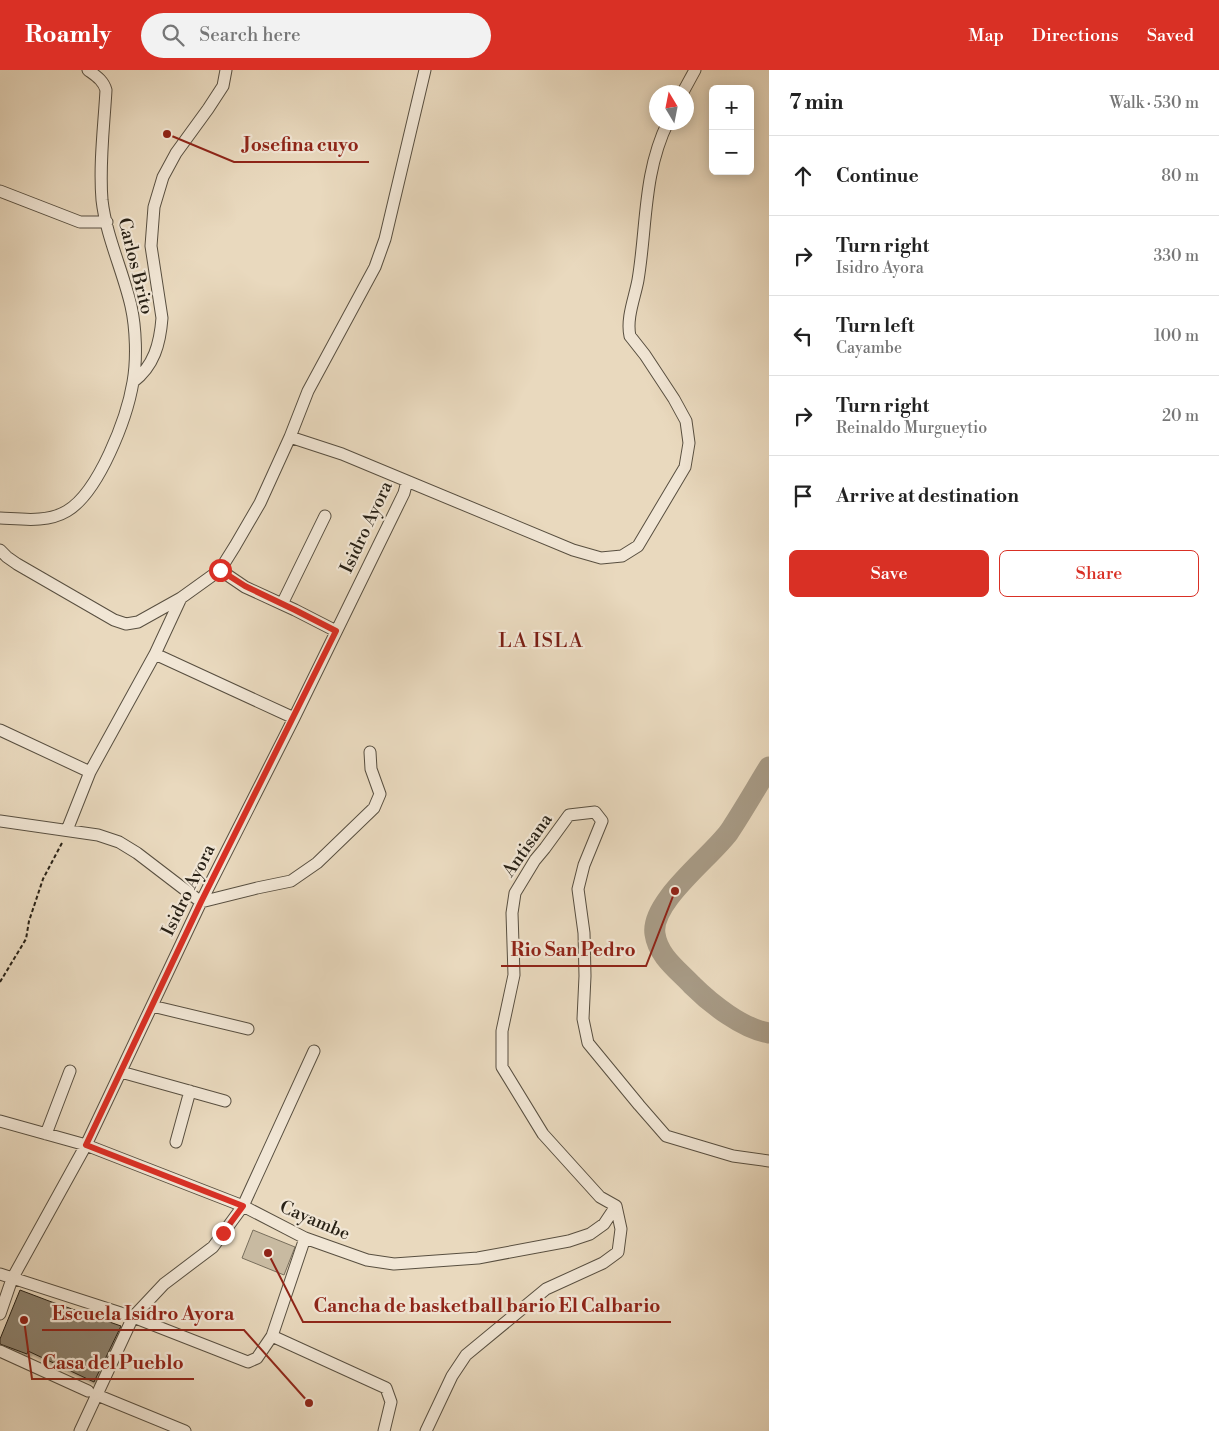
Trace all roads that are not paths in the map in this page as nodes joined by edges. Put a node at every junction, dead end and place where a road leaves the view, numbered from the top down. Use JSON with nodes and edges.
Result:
{"nodes":[{"id":1,"x":88,"y":70,"type":"edge"},
{"id":2,"x":226,"y":70,"type":"edge"},
{"id":3,"x":425,"y":70,"type":"edge"},
{"id":4,"x":695,"y":70,"type":"edge"},
{"id":5,"x":687,"y":85,"type":"edge"},
{"id":6,"x":665,"y":130,"type":"edge"},
{"id":7,"x":0,"y":191,"type":"edge"},
{"id":8,"x":107,"y":222,"type":"junction"},
{"id":9,"x":133,"y":382,"type":"junction"},
{"id":10,"x":290,"y":437,"type":"junction"},
{"id":11,"x":407,"y":481,"type":"junction"},
{"id":12,"x":326,"y":516,"type":"dead end"},
{"id":13,"x":0,"y":518,"type":"edge"},
{"id":14,"x":0,"y":550,"type":"edge"},
{"id":15,"x":220,"y":570,"type":"junction"},
{"id":16,"x":181,"y":598,"type":"junction"},
{"id":17,"x":282,"y":604,"type":"junction"},
{"id":18,"x":336,"y":631,"type":"junction"},
{"id":19,"x":155,"y":654,"type":"junction"},
{"id":20,"x":294,"y":718,"type":"junction"},
{"id":21,"x":0,"y":730,"type":"edge"},
{"id":22,"x":370,"y":752,"type":"dead end"},
{"id":23,"x":90,"y":772,"type":"junction"},
{"id":24,"x":0,"y":821,"type":"edge"},
{"id":25,"x":67,"y":830,"type":"junction"},
{"id":26,"x":201,"y":902,"type":"junction"},
{"id":27,"x":152,"y":1006,"type":"junction"},
{"id":28,"x":248,"y":1029,"type":"dead end"},
{"id":29,"x":314,"y":1051,"type":"dead end"},
{"id":30,"x":70,"y":1071,"type":"dead end"},
{"id":31,"x":121,"y":1072,"type":"junction"},
{"id":32,"x":190,"y":1091,"type":"junction"},
{"id":33,"x":225,"y":1101,"type":"dead end"},
{"id":34,"x":0,"y":1121,"type":"edge"},
{"id":35,"x":46,"y":1134,"type":"junction"},
{"id":36,"x":176,"y":1142,"type":"dead end"},
{"id":37,"x":86,"y":1145,"type":"junction"},
{"id":38,"x":769,"y":1161,"type":"edge"},
{"id":39,"x":243,"y":1206,"type":"junction"},
{"id":40,"x":616,"y":1206,"type":"junction"},
{"id":41,"x":305,"y":1238,"type":"junction"},
{"id":42,"x":0,"y":1274,"type":"edge"},
{"id":43,"x":12,"y":1279,"type":"junction"},
{"id":44,"x":0,"y":1314,"type":"edge"},
{"id":45,"x":133,"y":1317,"type":"junction"},
{"id":46,"x":272,"y":1336,"type":"junction"},
{"id":47,"x":0,"y":1351,"type":"edge"},
{"id":48,"x":92,"y":1393,"type":"junction"},
{"id":49,"x":80,"y":1431,"type":"edge"},
{"id":50,"x":186,"y":1431,"type":"edge"},
{"id":51,"x":384,"y":1431,"type":"edge"},
{"id":52,"x":426,"y":1431,"type":"edge"}],
"edges":[{"from":1,"to":8,"type":"street","name":"Carlos Brito"},
{"from":2,"to":9,"type":"street"},
{"from":3,"to":10,"type":"street"},
{"from":4,"to":5,"type":"street"},
{"from":6,"to":11,"type":"street"},
{"from":7,"to":8,"type":"street"},
{"from":8,"to":9,"type":"street","name":"Carlos Brito"},
{"from":9,"to":13,"type":"street","name":"Carlos Brito"},
{"from":10,"to":11,"type":"street"},
{"from":10,"to":15,"type":"street"},
{"from":11,"to":18,"type":"street","name":"Isidro Ayora"},
{"from":12,"to":17,"type":"street"},
{"from":14,"to":16,"type":"street"},
{"from":15,"to":16,"type":"street"},
{"from":15,"to":17,"type":"street"},
{"from":16,"to":19,"type":"street"},
{"from":17,"to":18,"type":"street"},
{"from":18,"to":20,"type":"street","name":"Isidro Ayora"},
{"from":19,"to":20,"type":"street"},
{"from":19,"to":23,"type":"street"},
{"from":20,"to":26,"type":"street","name":"Isidro Ayora"},
{"from":21,"to":23,"type":"street"},
{"from":22,"to":26,"type":"street"},
{"from":23,"to":25,"type":"street"},
{"from":24,"to":25,"type":"street"},
{"from":25,"to":26,"type":"street"},
{"from":26,"to":27,"type":"street","name":"Isidro Ayora"},
{"from":27,"to":28,"type":"street"},
{"from":27,"to":31,"type":"street","name":"Isidro Ayora"},
{"from":29,"to":39,"type":"street"},
{"from":30,"to":35,"type":"street"},
{"from":31,"to":32,"type":"street"},
{"from":31,"to":37,"type":"street","name":"Isidro Ayora"},
{"from":32,"to":33,"type":"street"},
{"from":32,"to":36,"type":"street"},
{"from":34,"to":35,"type":"street","name":"Cayambe"},
{"from":35,"to":37,"type":"street","name":"Cayambe"},
{"from":37,"to":39,"type":"street","name":"Cayambe"},
{"from":37,"to":43,"type":"street","name":"Isidro Ayora"},
{"from":38,"to":40,"type":"street","name":"Antisana"},
{"from":39,"to":41,"type":"street","name":"Cayambe"},
{"from":39,"to":45,"type":"street"},
{"from":40,"to":41,"type":"street","name":"Cayambe"},
{"from":40,"to":52,"type":"street"},
{"from":41,"to":46,"type":"street"},
{"from":42,"to":43,"type":"street"},
{"from":43,"to":44,"type":"street","name":"Isidro Ayora"},
{"from":43,"to":45,"type":"street"},
{"from":45,"to":46,"type":"street"},
{"from":45,"to":48,"type":"street"},
{"from":46,"to":51,"type":"street"},
{"from":47,"to":48,"type":"street"},
{"from":48,"to":49,"type":"street"},
{"from":48,"to":50,"type":"street"}]}
